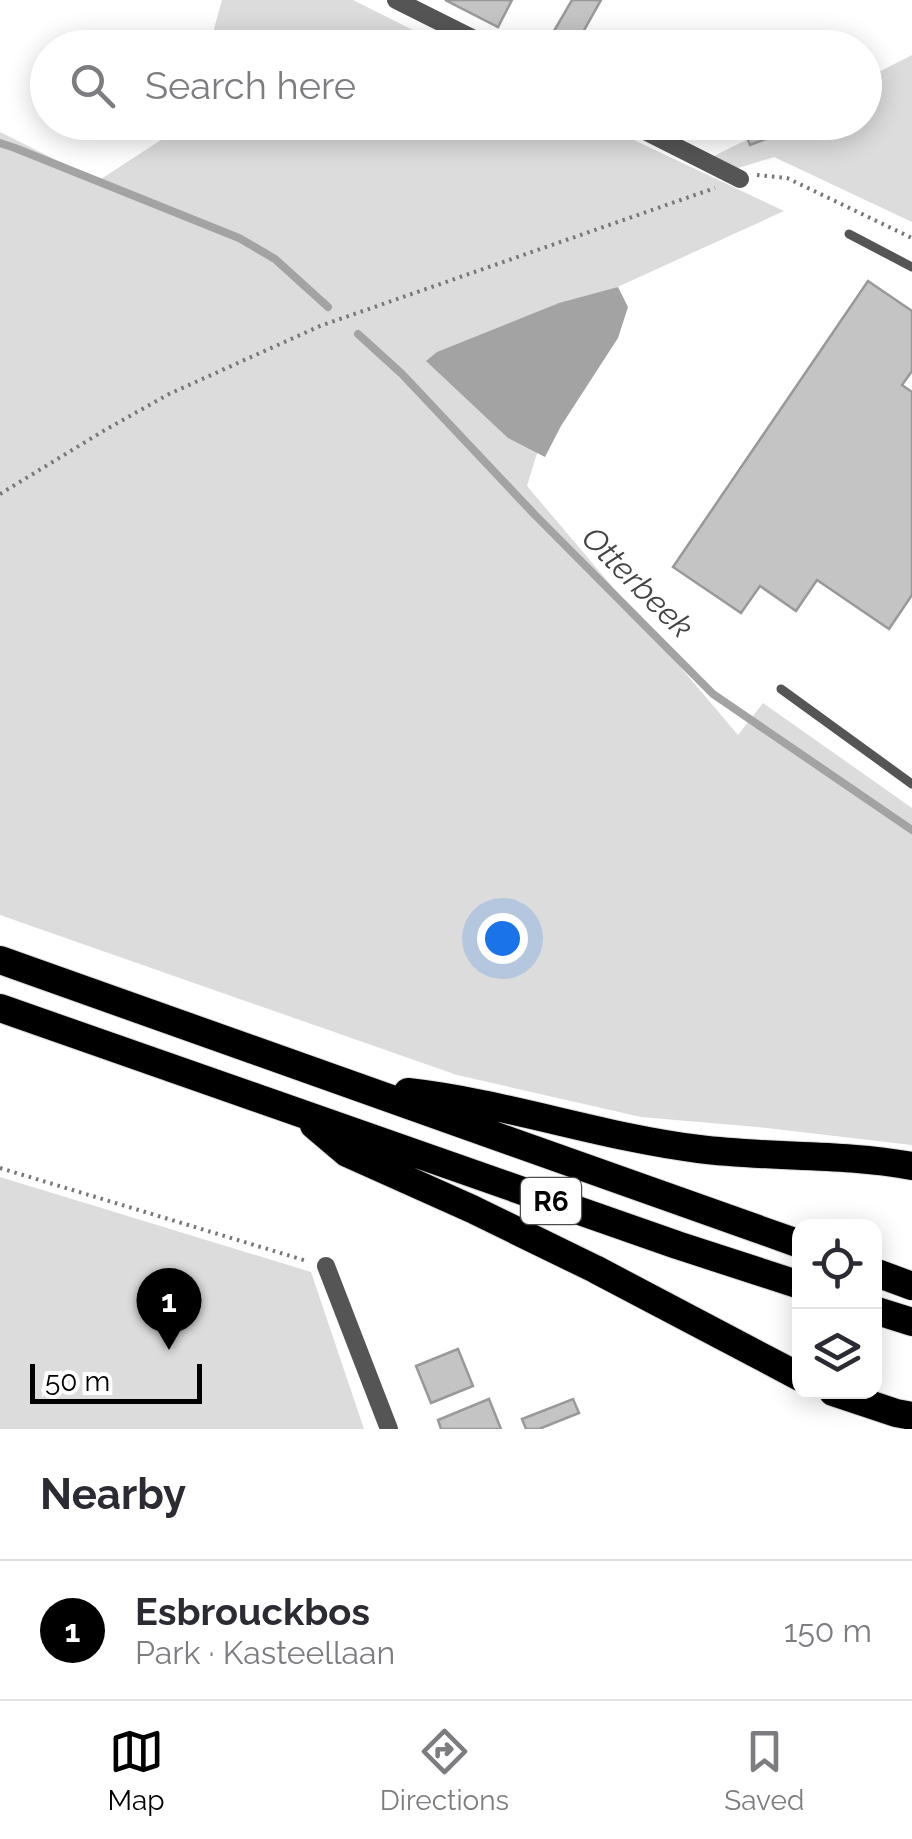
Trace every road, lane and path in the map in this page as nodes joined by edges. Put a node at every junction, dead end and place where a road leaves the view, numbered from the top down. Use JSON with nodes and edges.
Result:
{"nodes":[{"id":1,"x":396,"y":0,"type":"edge"},
{"id":2,"x":456,"y":30,"type":"edge"},
{"id":3,"x":663,"y":140,"type":"edge"},
{"id":4,"x":740,"y":179,"type":"junction"},
{"id":5,"x":849,"y":234,"type":"dead end"},
{"id":6,"x":912,"y":238,"type":"edge"},
{"id":7,"x":912,"y":267,"type":"edge"},
{"id":8,"x":0,"y":494,"type":"edge"},
{"id":9,"x":780,"y":690,"type":"dead end"},
{"id":10,"x":912,"y":784,"type":"edge"},
{"id":11,"x":0,"y":960,"type":"edge"},
{"id":12,"x":0,"y":1008,"type":"edge"},
{"id":13,"x":361,"y":1087,"type":"junction"},
{"id":14,"x":304,"y":1116,"type":"junction"},
{"id":15,"x":912,"y":1166,"type":"edge"},
{"id":16,"x":0,"y":1168,"type":"edge"},
{"id":17,"x":792,"y":1241,"type":"edge"},
{"id":18,"x":326,"y":1266,"type":"joint"},
{"id":19,"x":882,"y":1275,"type":"edge"},
{"id":20,"x":792,"y":1282,"type":"edge"},
{"id":21,"x":912,"y":1286,"type":"edge"},
{"id":22,"x":882,"y":1313,"type":"edge"},
{"id":23,"x":912,"y":1322,"type":"edge"},
{"id":24,"x":792,"y":1373,"type":"edge"},
{"id":25,"x":854,"y":1399,"type":"edge"},
{"id":26,"x":912,"y":1416,"type":"edge"},
{"id":27,"x":390,"y":1429,"type":"edge"}],
"edges":[{"from":1,"to":2,"type":"street"},
{"from":3,"to":4,"type":"street"},
{"from":4,"to":6,"type":"path"},
{"from":4,"to":8,"type":"path"},
{"from":5,"to":7,"type":"lane"},
{"from":9,"to":10,"type":"lane"},
{"from":11,"to":13,"type":"highway","number":"R6"},
{"from":12,"to":14,"type":"highway","number":"R6"},
{"from":13,"to":15,"type":"highway"},
{"from":13,"to":17,"type":"highway","number":"R6"},
{"from":14,"to":20,"type":"highway","number":"R6"},
{"from":14,"to":24,"type":"highway"},
{"from":16,"to":18,"type":"path"},
{"from":18,"to":27,"type":"street"},
{"from":19,"to":21,"type":"highway"},
{"from":22,"to":23,"type":"highway"},
{"from":25,"to":26,"type":"highway"}]}
